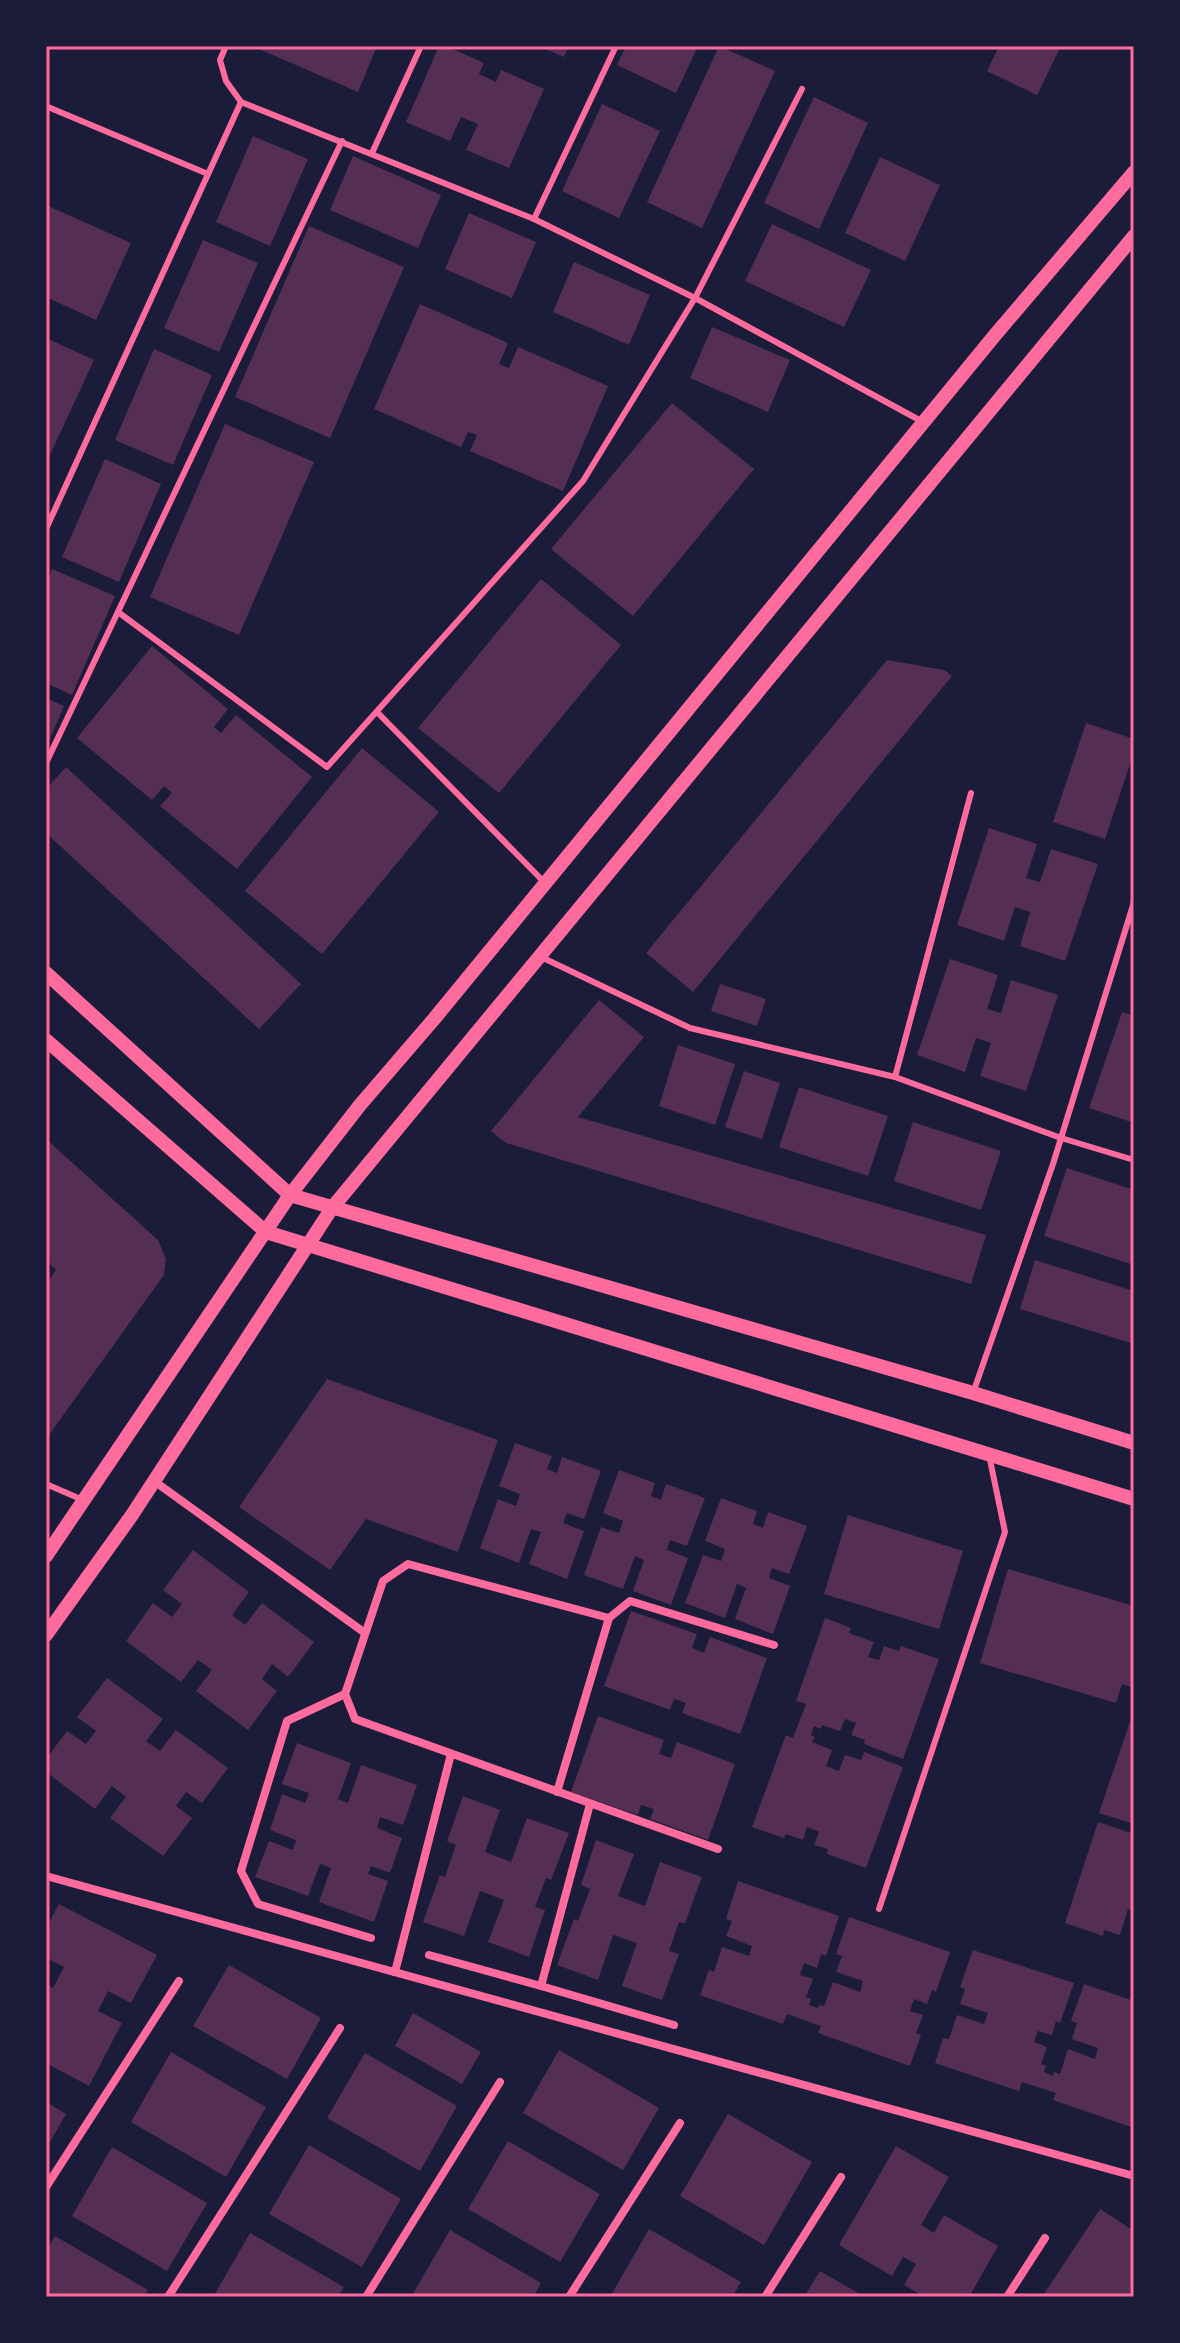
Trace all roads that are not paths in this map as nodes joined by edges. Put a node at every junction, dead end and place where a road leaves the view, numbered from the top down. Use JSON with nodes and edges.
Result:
{"nodes":[{"id":1,"x":226,"y":46,"type":"edge"},
{"id":2,"x":421,"y":46,"type":"edge"},
{"id":3,"x":616,"y":46,"type":"edge"},
{"id":4,"x":802,"y":89,"type":"dead end"},
{"id":5,"x":241,"y":102,"type":"junction"},
{"id":6,"x":46,"y":109,"type":"edge"},
{"id":7,"x":342,"y":141,"type":"junction"},
{"id":8,"x":372,"y":153,"type":"junction"},
{"id":9,"x":1134,"y":172,"type":"edge"},
{"id":10,"x":208,"y":174,"type":"junction"},
{"id":11,"x":534,"y":219,"type":"junction"},
{"id":12,"x":1134,"y":236,"type":"edge"},
{"id":13,"x":695,"y":298,"type":"junction"},
{"id":14,"x":923,"y":422,"type":"junction"},
{"id":15,"x":46,"y":529,"type":"edge"},
{"id":16,"x":118,"y":612,"type":"junction"},
{"id":17,"x":377,"y":712,"type":"junction"},
{"id":18,"x":46,"y":763,"type":"edge"},
{"id":19,"x":971,"y":793,"type":"dead end"},
{"id":20,"x":546,"y":884,"type":"junction"},
{"id":21,"x":1134,"y":902,"type":"edge"},
{"id":22,"x":539,"y":956,"type":"junction"},
{"id":23,"x":46,"y":973,"type":"edge"},
{"id":24,"x":46,"y":1040,"type":"edge"},
{"id":25,"x":895,"y":1077,"type":"junction"},
{"id":26,"x":1061,"y":1138,"type":"junction"},
{"id":27,"x":1134,"y":1160,"type":"edge"},
{"id":28,"x":290,"y":1195,"type":"junction"},
{"id":29,"x":332,"y":1208,"type":"junction"},
{"id":30,"x":266,"y":1232,"type":"junction"},
{"id":31,"x":307,"y":1245,"type":"junction"},
{"id":32,"x":973,"y":1393,"type":"junction"},
{"id":33,"x":1134,"y":1443,"type":"edge"},
{"id":34,"x":989,"y":1455,"type":"junction"},
{"id":35,"x":154,"y":1481,"type":"junction"},
{"id":36,"x":46,"y":1484,"type":"edge"},
{"id":37,"x":1134,"y":1499,"type":"edge"},
{"id":38,"x":85,"y":1501,"type":"junction"},
{"id":39,"x":46,"y":1556,"type":"edge"},
{"id":40,"x":609,"y":1618,"type":"junction"},
{"id":41,"x":365,"y":1633,"type":"junction"},
{"id":42,"x":46,"y":1635,"type":"edge"},
{"id":43,"x":774,"y":1645,"type":"dead end"},
{"id":44,"x":345,"y":1694,"type":"junction"},
{"id":45,"x":451,"y":1754,"type":"junction"},
{"id":46,"x":557,"y":1792,"type":"junction"},
{"id":47,"x":590,"y":1804,"type":"junction"},
{"id":48,"x":718,"y":1849,"type":"dead end"},
{"id":49,"x":46,"y":1876,"type":"edge"},
{"id":50,"x":879,"y":1909,"type":"dead end"},
{"id":51,"x":371,"y":1938,"type":"dead end"},
{"id":52,"x":429,"y":1955,"type":"dead end"},
{"id":53,"x":395,"y":1972,"type":"junction"},
{"id":54,"x":179,"y":1981,"type":"dead end"},
{"id":55,"x":541,"y":1986,"type":"junction"},
{"id":56,"x":674,"y":2025,"type":"dead end"},
{"id":57,"x":340,"y":2028,"type":"dead end"},
{"id":58,"x":500,"y":2082,"type":"dead end"},
{"id":59,"x":680,"y":2123,"type":"dead end"},
{"id":60,"x":1134,"y":2176,"type":"edge"},
{"id":61,"x":841,"y":2177,"type":"dead end"},
{"id":62,"x":46,"y":2187,"type":"edge"},
{"id":63,"x":1045,"y":2238,"type":"dead end"},
{"id":64,"x":168,"y":2297,"type":"edge"},
{"id":65,"x":366,"y":2297,"type":"edge"},
{"id":66,"x":569,"y":2297,"type":"edge"},
{"id":67,"x":765,"y":2297,"type":"edge"},
{"id":68,"x":1007,"y":2297,"type":"edge"}],
"edges":[{"from":1,"to":5,"type":"lane"},
{"from":2,"to":8,"type":"lane"},
{"from":3,"to":11,"type":"lane"},
{"from":4,"to":13,"type":"lane"},
{"from":5,"to":7,"type":"lane"},
{"from":5,"to":10,"type":"lane"},
{"from":6,"to":10,"type":"lane"},
{"from":7,"to":8,"type":"lane"},
{"from":7,"to":16,"type":"lane"},
{"from":8,"to":11,"type":"lane"},
{"from":9,"to":14,"type":"street"},
{"from":10,"to":15,"type":"lane"},
{"from":11,"to":13,"type":"lane"},
{"from":12,"to":22,"type":"street"},
{"from":13,"to":14,"type":"lane"},
{"from":13,"to":17,"type":"lane"},
{"from":14,"to":20,"type":"street"},
{"from":16,"to":17,"type":"lane"},
{"from":16,"to":18,"type":"lane"},
{"from":17,"to":20,"type":"lane"},
{"from":19,"to":25,"type":"lane"},
{"from":20,"to":28,"type":"street"},
{"from":21,"to":26,"type":"lane"},
{"from":22,"to":25,"type":"lane"},
{"from":22,"to":29,"type":"street"},
{"from":23,"to":28,"type":"street"},
{"from":24,"to":30,"type":"street"},
{"from":25,"to":26,"type":"lane"},
{"from":26,"to":27,"type":"lane"},
{"from":26,"to":32,"type":"lane"},
{"from":28,"to":29,"type":"street"},
{"from":28,"to":30,"type":"street"},
{"from":29,"to":31,"type":"street"},
{"from":29,"to":32,"type":"street"},
{"from":30,"to":31,"type":"street"},
{"from":30,"to":38,"type":"street"},
{"from":31,"to":34,"type":"street"},
{"from":31,"to":35,"type":"street"},
{"from":32,"to":33,"type":"street"},
{"from":34,"to":37,"type":"street"},
{"from":34,"to":50,"type":"lane"},
{"from":35,"to":41,"type":"street"},
{"from":35,"to":42,"type":"street"},
{"from":36,"to":38,"type":"lane"},
{"from":38,"to":39,"type":"street"},
{"from":40,"to":41,"type":"street"},
{"from":40,"to":43,"type":"street"},
{"from":40,"to":46,"type":"street"},
{"from":41,"to":44,"type":"street"},
{"from":44,"to":45,"type":"street"},
{"from":44,"to":51,"type":"street"},
{"from":45,"to":46,"type":"street"},
{"from":45,"to":53,"type":"street"},
{"from":46,"to":47,"type":"street"},
{"from":47,"to":48,"type":"street"},
{"from":47,"to":55,"type":"street"},
{"from":49,"to":53,"type":"street"},
{"from":52,"to":55,"type":"street"},
{"from":53,"to":60,"type":"street"},
{"from":54,"to":62,"type":"street"},
{"from":55,"to":56,"type":"street"},
{"from":57,"to":64,"type":"street"},
{"from":58,"to":65,"type":"street"},
{"from":59,"to":66,"type":"street"},
{"from":61,"to":67,"type":"street"},
{"from":63,"to":68,"type":"street"}]}
